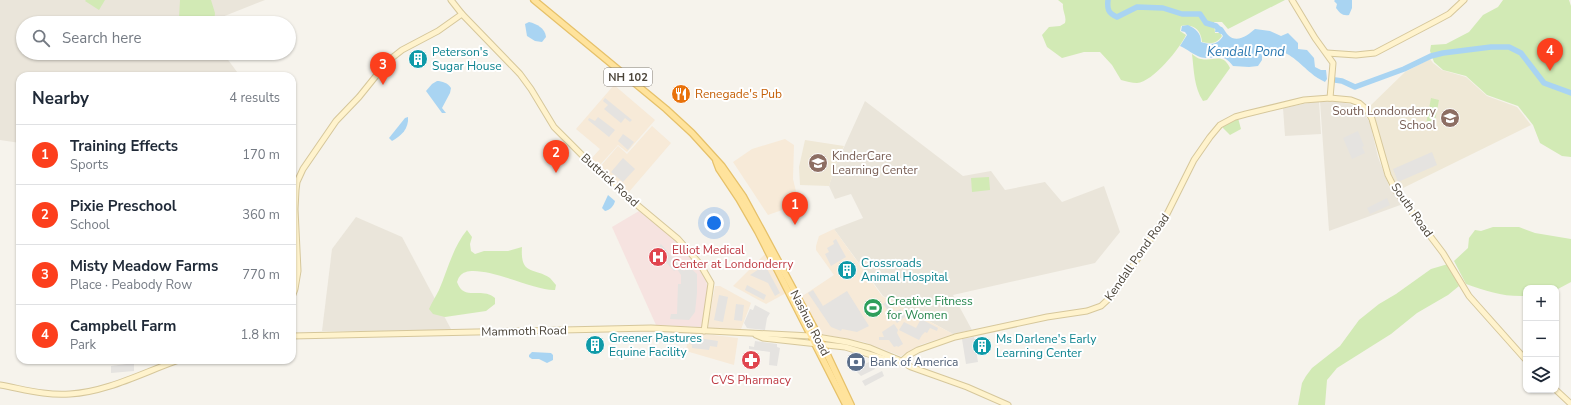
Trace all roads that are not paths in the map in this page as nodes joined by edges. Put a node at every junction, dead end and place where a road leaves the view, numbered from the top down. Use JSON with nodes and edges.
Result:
{"nodes":[{"id":1,"x":451,"y":0,"type":"edge"},
{"id":2,"x":534,"y":0,"type":"edge"},
{"id":3,"x":1292,"y":0,"type":"edge"},
{"id":4,"x":1464,"y":0,"type":"edge"},
{"id":5,"x":462,"y":14,"type":"junction"},
{"id":6,"x":1327,"y":53,"type":"junction"},
{"id":7,"x":1341,"y":55,"type":"junction"},
{"id":8,"x":1333,"y":63,"type":"junction"},
{"id":9,"x":1330,"y":98,"type":"junction"},
{"id":10,"x":716,"y":161,"type":"junction"},
{"id":11,"x":296,"y":190,"type":"edge"},
{"id":12,"x":296,"y":229,"type":"edge"},
{"id":13,"x":296,"y":279,"type":"edge"},
{"id":14,"x":704,"y":331,"type":"junction"},
{"id":15,"x":755,"y":334,"type":"junction"},
{"id":16,"x":296,"y":336,"type":"edge"},
{"id":17,"x":811,"y":336,"type":"junction"},
{"id":18,"x":818,"y":337,"type":"junction"},
{"id":19,"x":813,"y":343,"type":"junction"},
{"id":20,"x":822,"y":344,"type":"junction"},
{"id":21,"x":1523,"y":357,"type":"edge"},
{"id":22,"x":901,"y":362,"type":"junction"},
{"id":23,"x":168,"y":364,"type":"edge"},
{"id":24,"x":0,"y":385,"type":"edge"},
{"id":25,"x":1559,"y":393,"type":"edge"},
{"id":26,"x":1571,"y":404,"type":"edge"},
{"id":27,"x":846,"y":405,"type":"edge"},
{"id":28,"x":851,"y":405,"type":"edge"},
{"id":29,"x":1008,"y":405,"type":"edge"}],
"edges":[{"from":1,"to":5,"type":"street","name":"Buttrick Road"},
{"from":2,"to":10,"type":"main road","name":"Nashua Road","number":"NH 102"},
{"from":3,"to":6,"type":"street"},
{"from":4,"to":7,"type":"street"},
{"from":5,"to":11,"type":"street"},
{"from":5,"to":14,"type":"street","name":"Buttrick Road"},
{"from":6,"to":7,"type":"street"},
{"from":6,"to":8,"type":"street"},
{"from":7,"to":8,"type":"street"},
{"from":8,"to":9,"type":"street"},
{"from":9,"to":21,"type":"street","name":"South Road"},
{"from":9,"to":22,"type":"street","name":"Kendall Pond Road"},
{"from":10,"to":17,"type":"main road","name":"Nashua Road","number":"NH 102"},
{"from":10,"to":18,"type":"main road","name":"Nashua Road","number":"NH 102"},
{"from":12,"to":13,"type":"street"},
{"from":14,"to":15,"type":"street","name":"Mammoth Road"},
{"from":14,"to":16,"type":"street","name":"Mammoth Road"},
{"from":15,"to":17,"type":"street","name":"Mammoth Road"},
{"from":15,"to":19,"type":"street","name":"Mammoth Road"},
{"from":17,"to":18,"type":"street","name":"Mammoth Road"},
{"from":17,"to":19,"type":"main road","name":"Nashua Road","number":"NH 102"},
{"from":18,"to":20,"type":"main road","name":"Nashua Road","number":"NH 102"},
{"from":18,"to":22,"type":"street","name":"Mammoth Road"},
{"from":19,"to":20,"type":"street","name":"Mammoth Road"},
{"from":19,"to":27,"type":"main road","name":"Nashua Road","number":"NH 102"},
{"from":20,"to":22,"type":"street","name":"Mammoth Road"},
{"from":20,"to":28,"type":"main road","name":"Nashua Road","number":"NH 102"},
{"from":22,"to":29,"type":"street","name":"Mammoth Road"},
{"from":23,"to":24,"type":"street"},
{"from":25,"to":26,"type":"street"}]}
